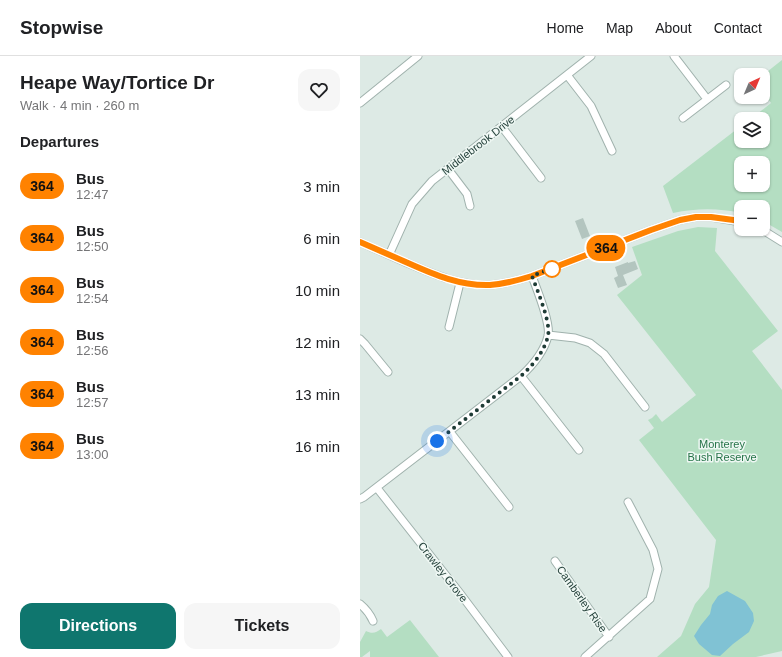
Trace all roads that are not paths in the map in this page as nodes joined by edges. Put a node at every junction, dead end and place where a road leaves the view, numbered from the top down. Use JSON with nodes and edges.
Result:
{"nodes":[{"id":1,"x":418,"y":56,"type":"edge"},
{"id":2,"x":591,"y":56,"type":"edge"},
{"id":3,"x":674,"y":56,"type":"edge"},
{"id":4,"x":567,"y":75,"type":"junction"},
{"id":5,"x":726,"y":85,"type":"dead end"},
{"id":6,"x":707,"y":99,"type":"junction"},
{"id":7,"x":360,"y":103,"type":"edge"},
{"id":8,"x":683,"y":118,"type":"dead end"},
{"id":9,"x":502,"y":127,"type":"junction"},
{"id":10,"x":612,"y":151,"type":"dead end"},
{"id":11,"x":448,"y":169,"type":"junction"},
{"id":12,"x":541,"y":178,"type":"dead end"},
{"id":13,"x":470,"y":206,"type":"dead end"},
{"id":14,"x":734,"y":221,"type":"edge"},
{"id":15,"x":770,"y":234,"type":"edge"},
{"id":16,"x":360,"y":242,"type":"edge"},
{"id":17,"x":782,"y":242,"type":"edge"},
{"id":18,"x":389,"y":254,"type":"junction"},
{"id":19,"x":532,"y":276,"type":"junction"},
{"id":20,"x":460,"y":283,"type":"junction"},
{"id":21,"x":449,"y":327,"type":"dead end"},
{"id":22,"x":548,"y":335,"type":"junction"},
{"id":23,"x":360,"y":339,"type":"edge"},
{"id":24,"x":388,"y":372,"type":"dead end"},
{"id":25,"x":521,"y":376,"type":"junction"},
{"id":26,"x":645,"y":407,"type":"dead end"},
{"id":27,"x":450,"y":432,"type":"junction"},
{"id":28,"x":579,"y":450,"type":"dead end"},
{"id":29,"x":377,"y":488,"type":"junction"},
{"id":30,"x":360,"y":500,"type":"edge"},
{"id":31,"x":628,"y":502,"type":"dead end"},
{"id":32,"x":509,"y":507,"type":"dead end"},
{"id":33,"x":555,"y":561,"type":"dead end"},
{"id":34,"x":360,"y":604,"type":"edge"},
{"id":35,"x":373,"y":622,"type":"dead end"},
{"id":36,"x":608,"y":637,"type":"junction"},
{"id":37,"x":508,"y":657,"type":"edge"},
{"id":38,"x":585,"y":657,"type":"edge"}],
"edges":[{"from":1,"to":7,"type":"street"},
{"from":2,"to":4,"type":"street","name":"Middlebrook Drive"},
{"from":3,"to":6,"type":"street"},
{"from":4,"to":9,"type":"street","name":"Middlebrook Drive"},
{"from":4,"to":10,"type":"street"},
{"from":5,"to":6,"type":"street"},
{"from":6,"to":8,"type":"street"},
{"from":9,"to":11,"type":"street","name":"Middlebrook Drive"},
{"from":9,"to":12,"type":"street"},
{"from":11,"to":13,"type":"street"},
{"from":11,"to":18,"type":"street","name":"Middlebrook Drive"},
{"from":14,"to":19,"type":"street"},
{"from":15,"to":17,"type":"street"},
{"from":16,"to":18,"type":"street"},
{"from":18,"to":20,"type":"street"},
{"from":19,"to":20,"type":"street"},
{"from":19,"to":22,"type":"street"},
{"from":20,"to":21,"type":"street"},
{"from":22,"to":25,"type":"street"},
{"from":22,"to":26,"type":"street"},
{"from":23,"to":24,"type":"street"},
{"from":25,"to":27,"type":"street"},
{"from":25,"to":28,"type":"street"},
{"from":27,"to":29,"type":"street"},
{"from":27,"to":32,"type":"street"},
{"from":29,"to":30,"type":"street"},
{"from":29,"to":37,"type":"street","name":"Crawley Grove"},
{"from":31,"to":36,"type":"street"},
{"from":33,"to":36,"type":"street","name":"Camberley Rise"},
{"from":34,"to":35,"type":"street"},
{"from":36,"to":38,"type":"street"}]}
